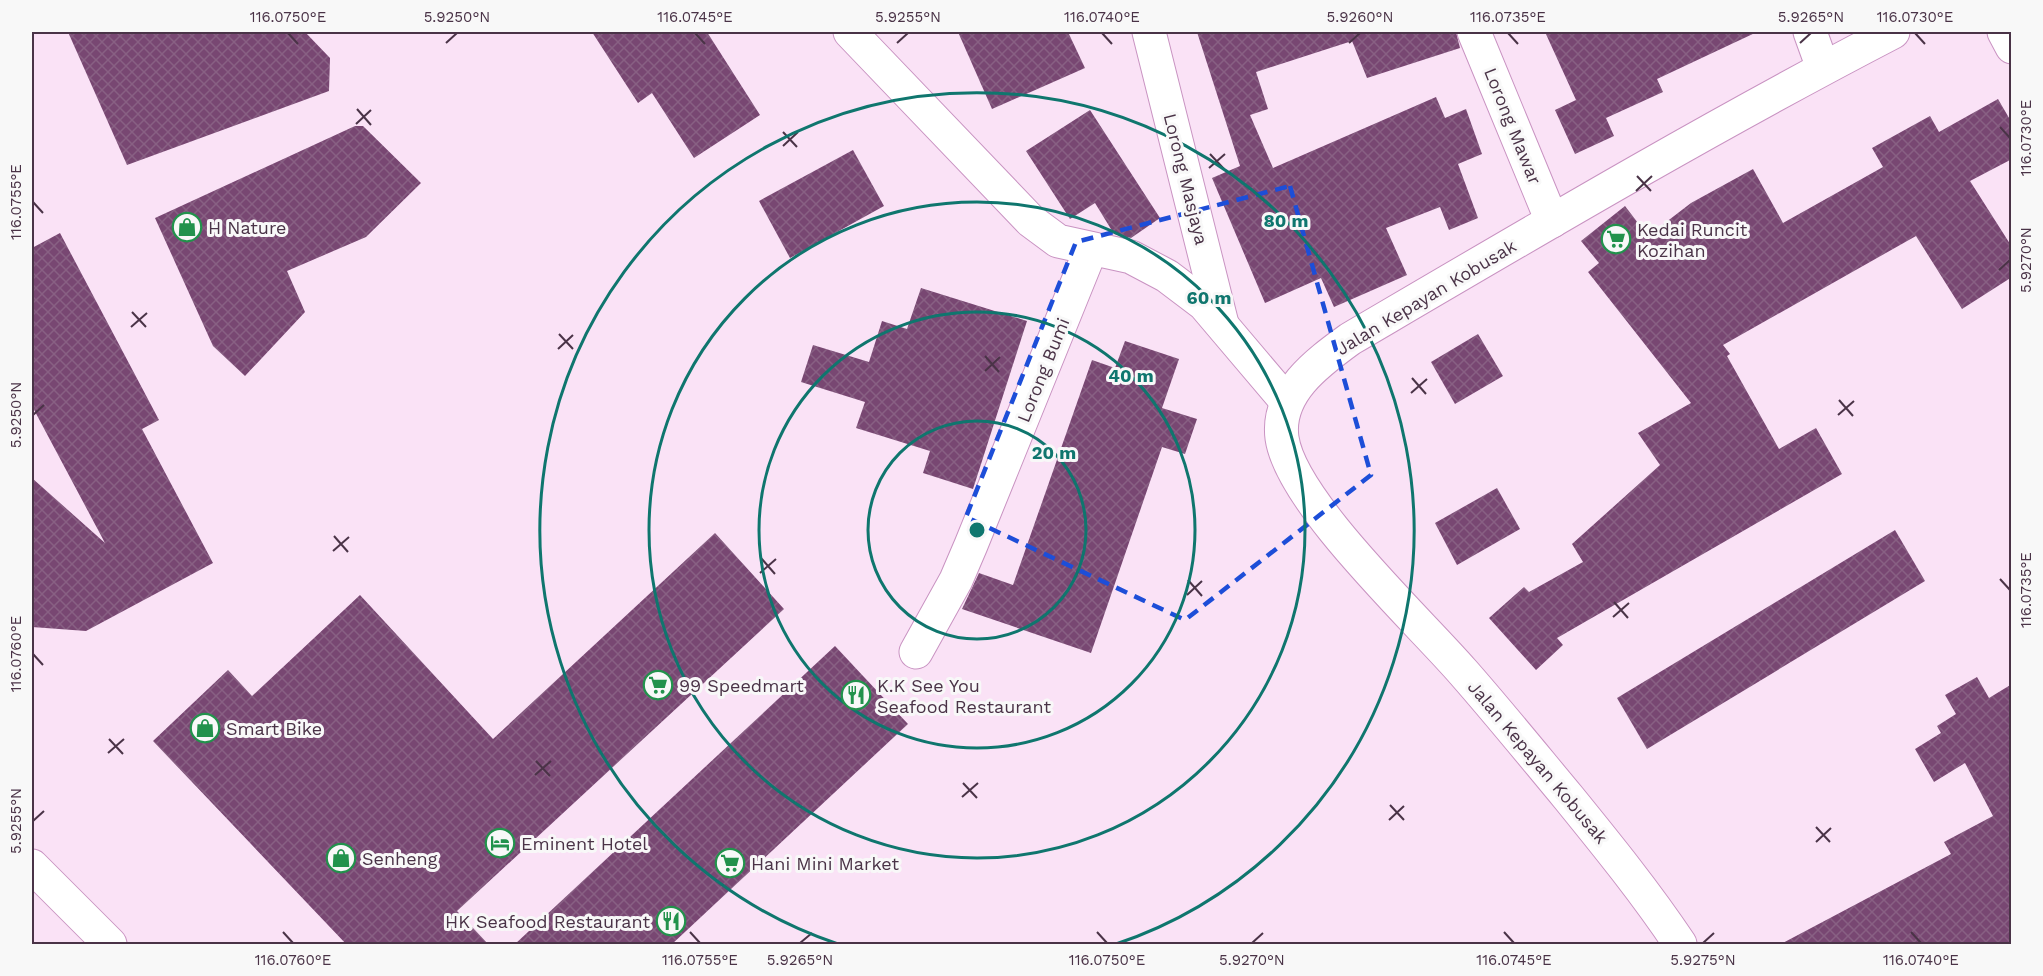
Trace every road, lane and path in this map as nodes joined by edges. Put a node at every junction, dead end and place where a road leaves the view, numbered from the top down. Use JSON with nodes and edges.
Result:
{"nodes":[{"id":1,"x":850,"y":32,"type":"edge"},
{"id":2,"x":1149,"y":32,"type":"edge"},
{"id":3,"x":1474,"y":32,"type":"edge"},
{"id":4,"x":1809,"y":32,"type":"edge"},
{"id":5,"x":1893,"y":32,"type":"edge"},
{"id":6,"x":2004,"y":32,"type":"edge"},
{"id":7,"x":2012,"y":47,"type":"edge"},
{"id":8,"x":1823,"y":68,"type":"junction"},
{"id":9,"x":1552,"y":221,"type":"junction"},
{"id":10,"x":1091,"y":249,"type":"junction"},
{"id":11,"x":1222,"y":326,"type":"junction"},
{"id":12,"x":1287,"y":402,"type":"junction"},
{"id":13,"x":916,"y":652,"type":"dead end"},
{"id":14,"x":32,"y":866,"type":"edge"},
{"id":15,"x":110,"y":945,"type":"edge"},
{"id":16,"x":1680,"y":945,"type":"edge"}],
"edges":[{"from":1,"to":10,"type":"street","name":"Lorong Masjaya"},
{"from":2,"to":11,"type":"street","name":"Lorong Masjaya"},
{"from":3,"to":9,"type":"street","name":"Lorong Mawar"},
{"from":4,"to":8,"type":"street"},
{"from":5,"to":8,"type":"street","name":"Jalan Kepayan Kobusak"},
{"from":6,"to":7,"type":"street"},
{"from":8,"to":9,"type":"street","name":"Jalan Kepayan Kobusak"},
{"from":9,"to":12,"type":"street","name":"Jalan Kepayan Kobusak"},
{"from":10,"to":11,"type":"street","name":"Lorong Masjaya"},
{"from":10,"to":13,"type":"street","name":"Lorong Bumi"},
{"from":11,"to":12,"type":"street","name":"Lorong Masjaya"},
{"from":12,"to":16,"type":"street","name":"Jalan Kepayan Kobusak"},
{"from":14,"to":15,"type":"street"}]}
